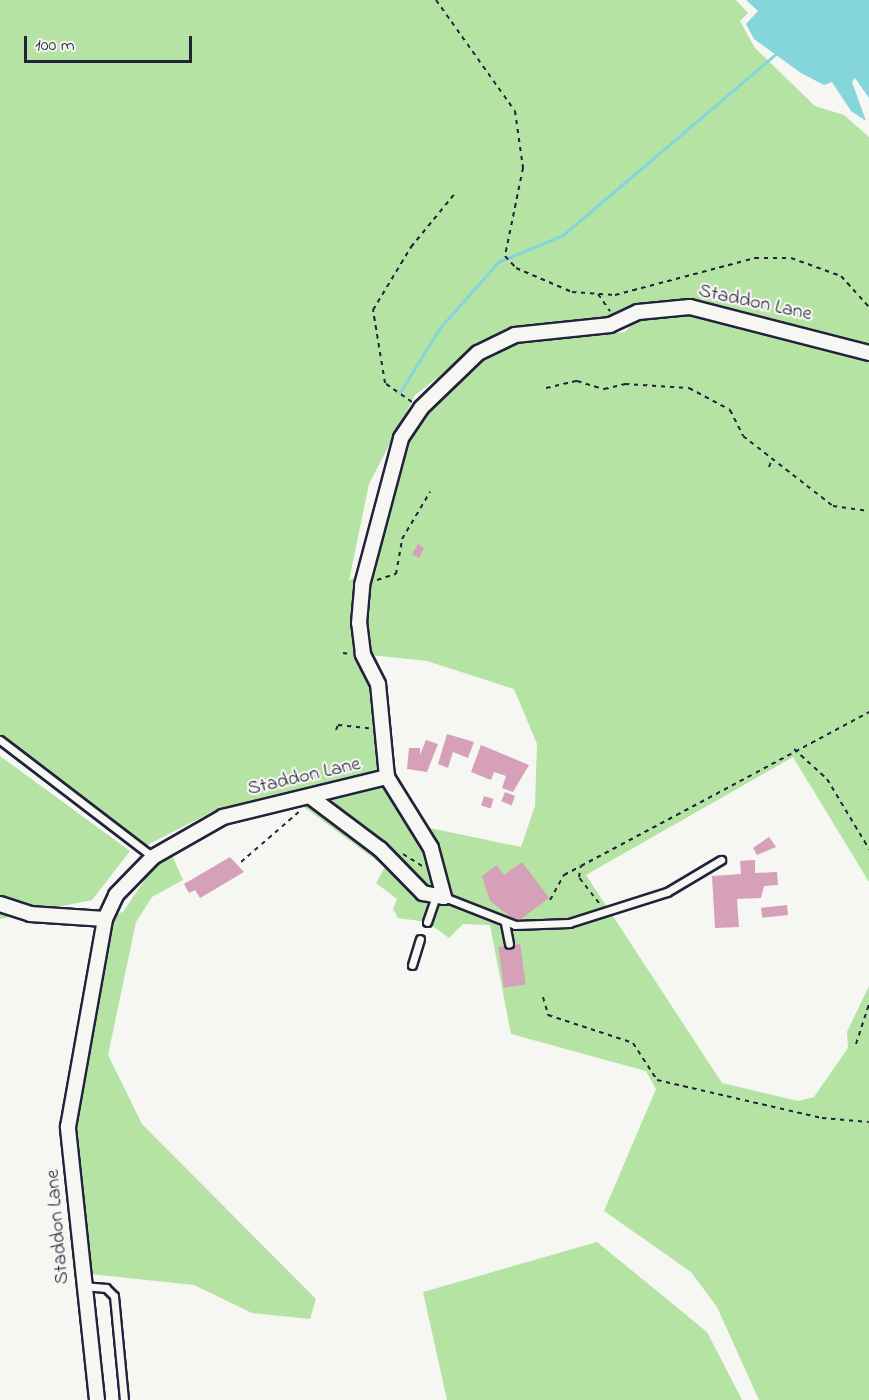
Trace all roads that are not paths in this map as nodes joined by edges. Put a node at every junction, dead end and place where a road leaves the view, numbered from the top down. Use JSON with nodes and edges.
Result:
{"nodes":[{"id":1,"x":869,"y":353,"type":"edge"},
{"id":2,"x":0,"y":740,"type":"edge"},
{"id":3,"x":387,"y":777,"type":"junction"},
{"id":4,"x":309,"y":798,"type":"junction"},
{"id":5,"x":153,"y":857,"type":"junction"},
{"id":6,"x":721,"y":860,"type":"dead end"},
{"id":7,"x":439,"y":898,"type":"junction"},
{"id":8,"x":0,"y":904,"type":"edge"},
{"id":9,"x":105,"y":919,"type":"junction"},
{"id":10,"x":427,"y":922,"type":"dead end"},
{"id":11,"x":505,"y":923,"type":"junction"},
{"id":12,"x":420,"y":939,"type":"dead end"},
{"id":13,"x":508,"y":944,"type":"dead end"},
{"id":14,"x":412,"y":965,"type":"dead end"},
{"id":15,"x":83,"y":1286,"type":"junction"},
{"id":16,"x":97,"y":1400,"type":"edge"},
{"id":17,"x":124,"y":1400,"type":"edge"}],
"edges":[{"from":1,"to":3,"type":"street","name":"Staddon Lane"},
{"from":2,"to":5,"type":"lane"},
{"from":3,"to":4,"type":"street","name":"Staddon Lane"},
{"from":3,"to":7,"type":"street"},
{"from":4,"to":5,"type":"street","name":"Staddon Lane"},
{"from":4,"to":7,"type":"street"},
{"from":5,"to":9,"type":"street","name":"Staddon Lane"},
{"from":6,"to":11,"type":"lane"},
{"from":7,"to":10,"type":"lane"},
{"from":7,"to":11,"type":"lane"},
{"from":8,"to":9,"type":"street"},
{"from":9,"to":15,"type":"street","name":"Staddon Lane"},
{"from":11,"to":13,"type":"lane"},
{"from":12,"to":14,"type":"lane"},
{"from":15,"to":16,"type":"street","name":"Staddon Lane"},
{"from":15,"to":17,"type":"lane"}]}
